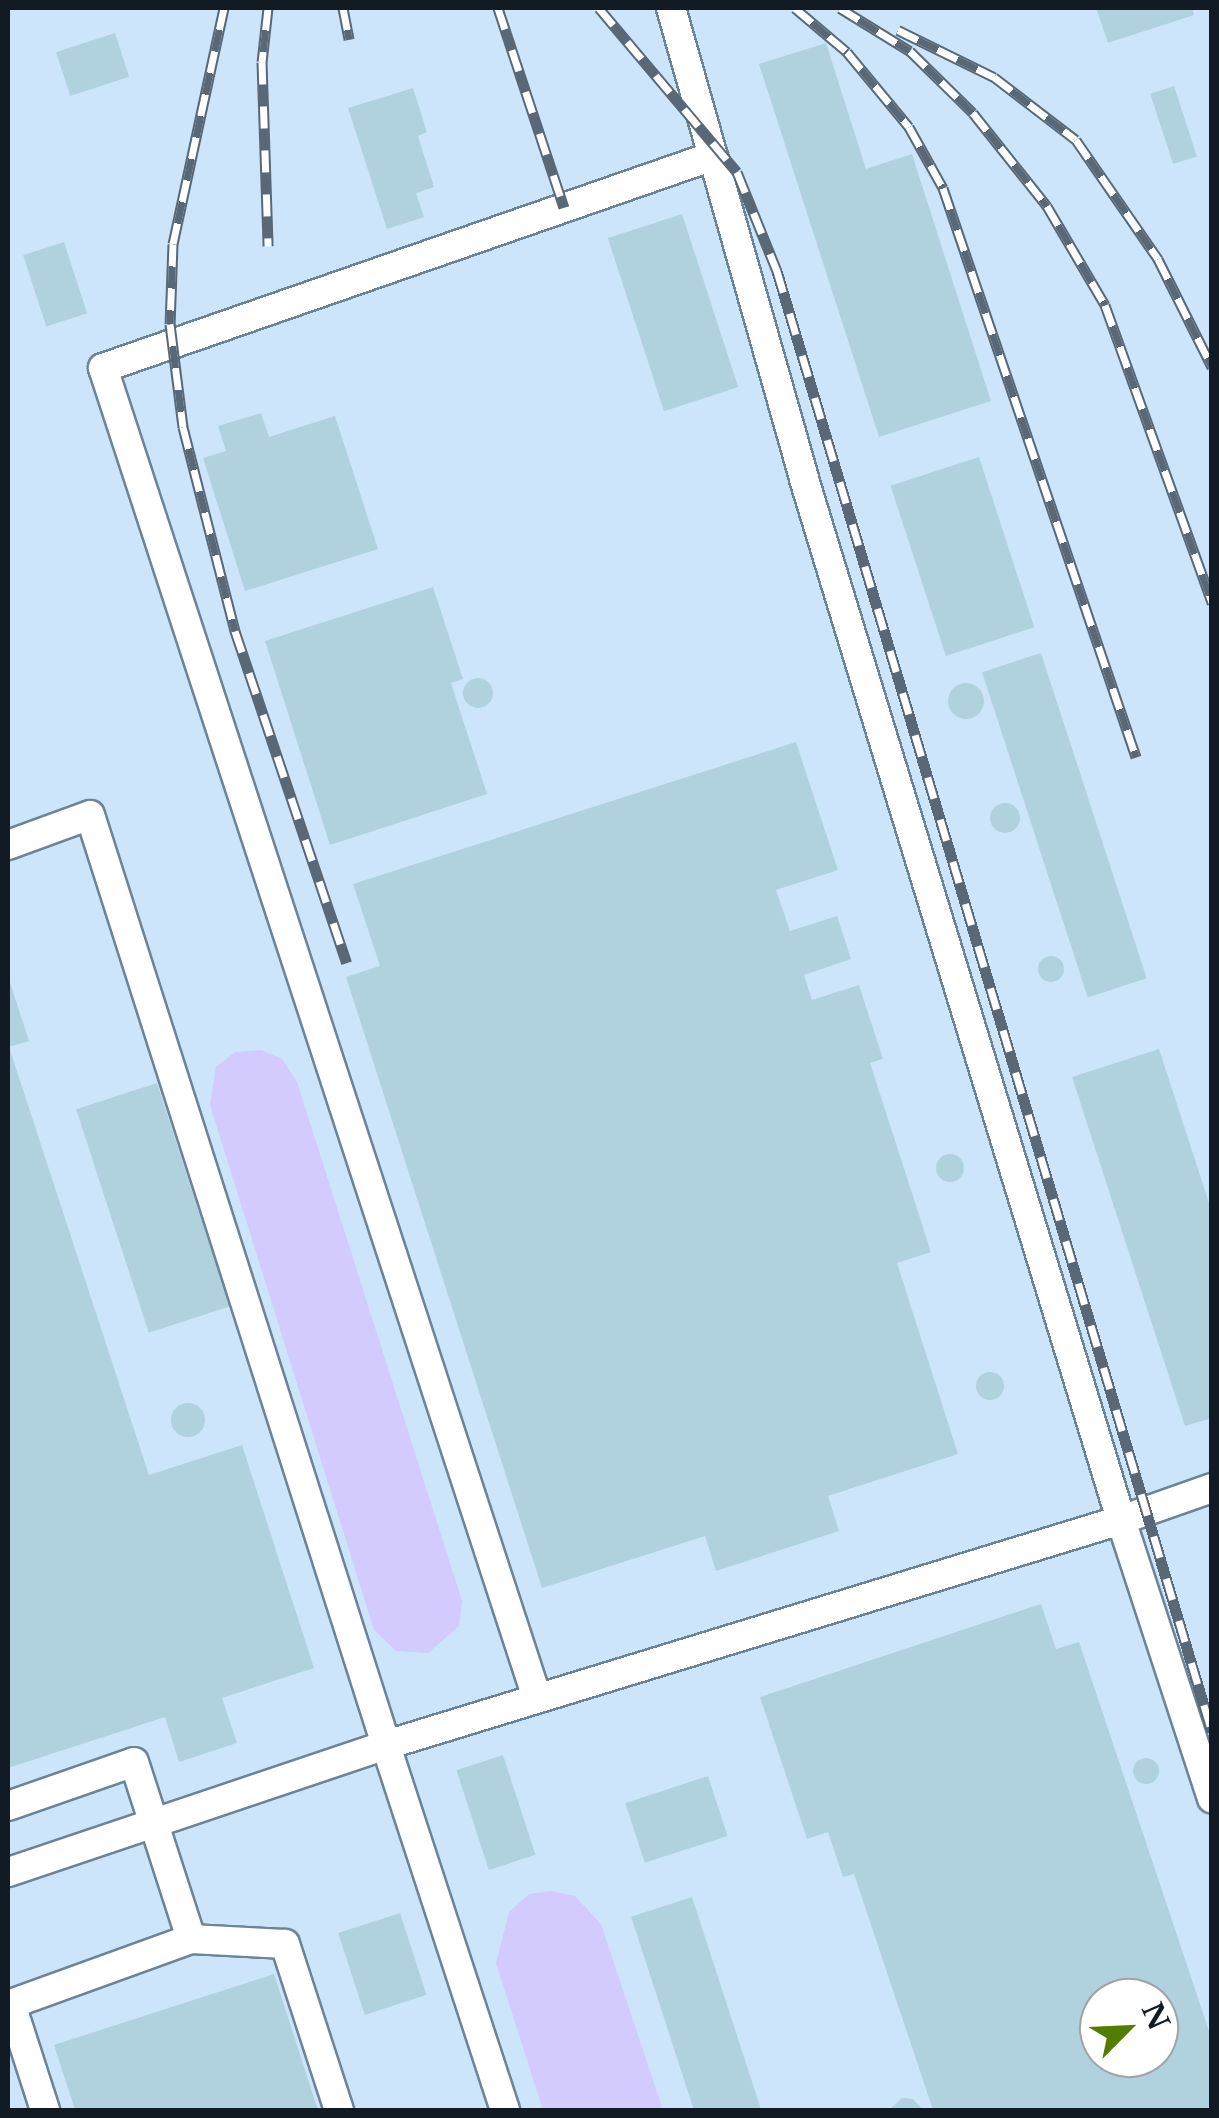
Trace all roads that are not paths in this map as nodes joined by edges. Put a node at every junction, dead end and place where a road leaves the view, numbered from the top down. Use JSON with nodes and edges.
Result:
{"nodes":[{"id":1,"x":670,"y":8,"type":"edge"},
{"id":2,"x":713,"y":156,"type":"junction"},
{"id":3,"x":8,"y":845,"type":"edge"},
{"id":4,"x":1212,"y":1488,"type":"edge"},
{"id":5,"x":1121,"y":1520,"type":"junction"},
{"id":6,"x":536,"y":1698,"type":"junction"},
{"id":7,"x":386,"y":1745,"type":"junction"},
{"id":8,"x":1212,"y":1798,"type":"edge"},
{"id":9,"x":8,"y":1806,"type":"edge"},
{"id":10,"x":152,"y":1823,"type":"junction"},
{"id":11,"x":8,"y":1872,"type":"edge"},
{"id":12,"x":191,"y":1938,"type":"junction"},
{"id":13,"x":45,"y":2110,"type":"edge"},
{"id":14,"x":339,"y":2110,"type":"edge"},
{"id":15,"x":505,"y":2110,"type":"edge"}],
"edges":[{"from":1,"to":2,"type":"street"},
{"from":2,"to":5,"type":"street"},
{"from":2,"to":6,"type":"street"},
{"from":3,"to":7,"type":"street"},
{"from":4,"to":5,"type":"street"},
{"from":5,"to":6,"type":"street"},
{"from":5,"to":8,"type":"street"},
{"from":6,"to":7,"type":"street"},
{"from":7,"to":10,"type":"street"},
{"from":7,"to":15,"type":"street"},
{"from":9,"to":10,"type":"street"},
{"from":10,"to":11,"type":"street"},
{"from":10,"to":12,"type":"street"},
{"from":12,"to":13,"type":"street"},
{"from":12,"to":14,"type":"street"}]}
